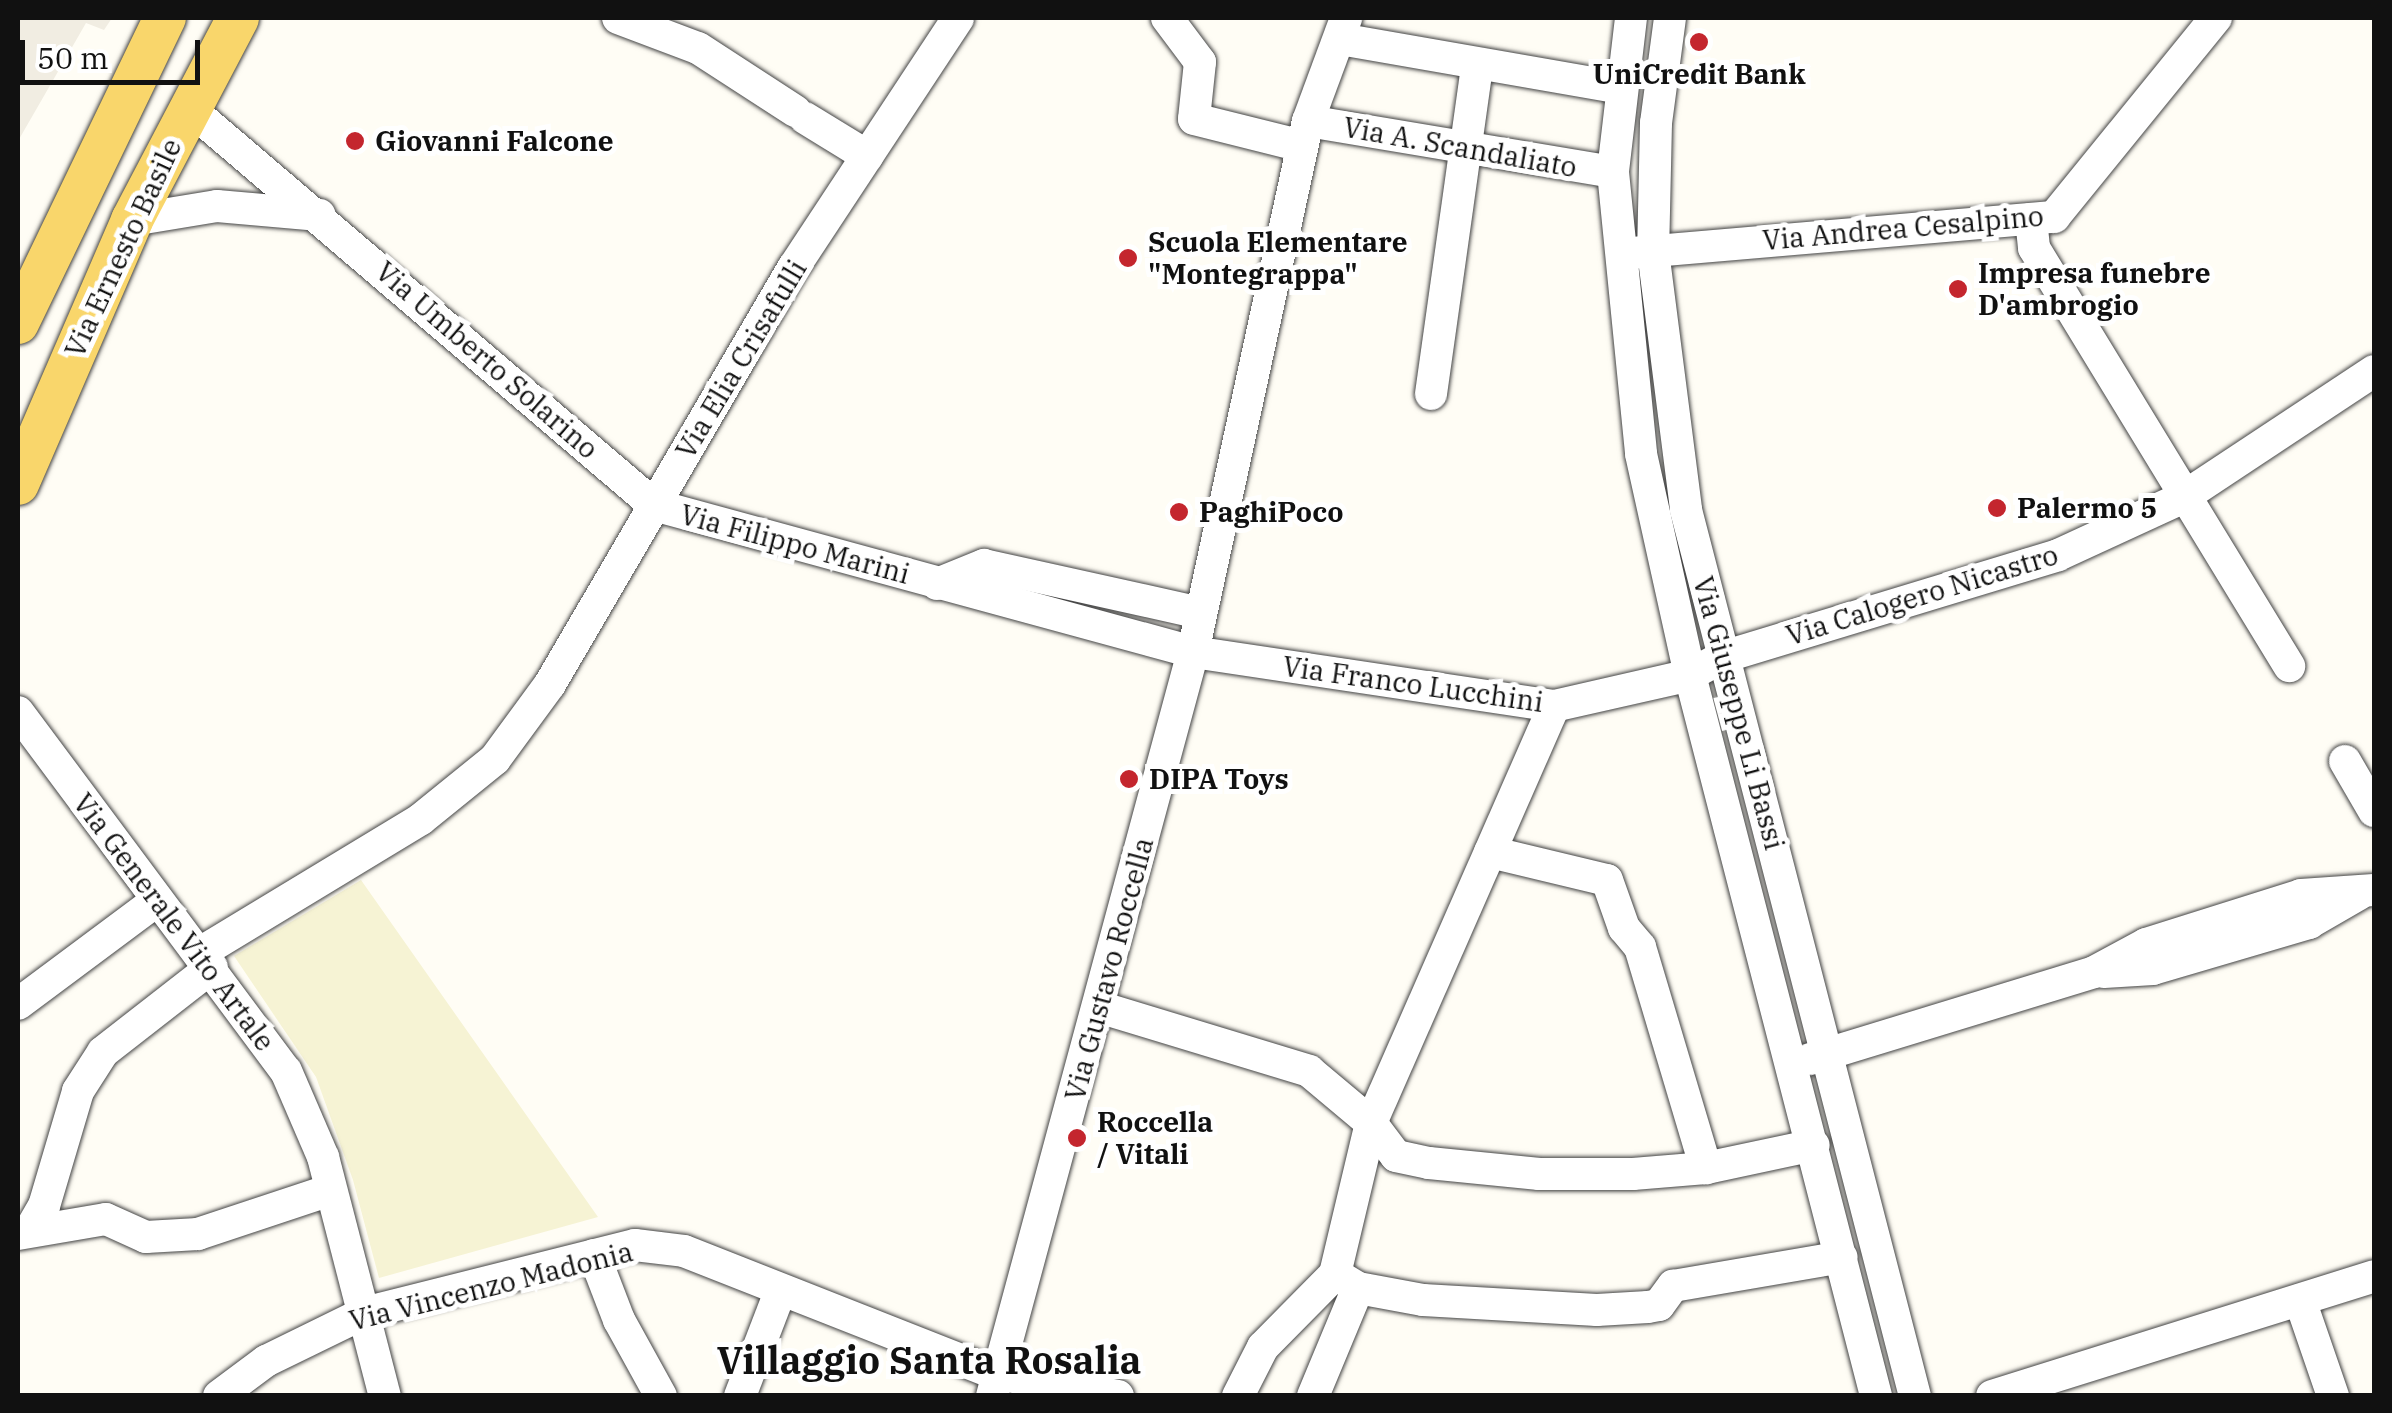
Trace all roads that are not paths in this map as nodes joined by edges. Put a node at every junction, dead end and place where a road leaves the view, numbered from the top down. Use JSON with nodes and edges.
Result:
{"nodes":[{"id":1,"x":165,"y":18,"type":"edge"},
{"id":2,"x":238,"y":18,"type":"edge"},
{"id":3,"x":618,"y":18,"type":"edge"},
{"id":4,"x":958,"y":18,"type":"edge"},
{"id":5,"x":1166,"y":18,"type":"edge"},
{"id":6,"x":1607,"y":18,"type":"edge"},
{"id":7,"x":1670,"y":18,"type":"edge"},
{"id":8,"x":2216,"y":18,"type":"edge"},
{"id":9,"x":1343,"y":28,"type":"edge"},
{"id":10,"x":1629,"y":32,"type":"edge"},
{"id":11,"x":1477,"y":66,"type":"junction"},
{"id":12,"x":1620,"y":88,"type":"junction"},
{"id":13,"x":189,"y":108,"type":"junction"},
{"id":14,"x":1305,"y":133,"type":"junction"},
{"id":15,"x":1465,"y":150,"type":"junction"},
{"id":16,"x":868,"y":156,"type":"junction"},
{"id":17,"x":1612,"y":172,"type":"junction"},
{"id":18,"x":320,"y":214,"type":"junction"},
{"id":19,"x":2030,"y":219,"type":"junction"},
{"id":20,"x":132,"y":220,"type":"junction"},
{"id":21,"x":1652,"y":251,"type":"junction"},
{"id":22,"x":1617,"y":254,"type":"junction"},
{"id":23,"x":18,"y":323,"type":"edge"},
{"id":24,"x":2374,"y":372,"type":"edge"},
{"id":25,"x":1432,"y":394,"type":"dead end"},
{"id":26,"x":18,"y":484,"type":"edge"},
{"id":27,"x":2182,"y":498,"type":"junction"},
{"id":28,"x":654,"y":505,"type":"junction"},
{"id":29,"x":937,"y":584,"type":"junction"},
{"id":30,"x":1201,"y":613,"type":"junction"},
{"id":31,"x":1193,"y":652,"type":"junction"},
{"id":32,"x":1724,"y":657,"type":"junction"},
{"id":33,"x":2290,"y":666,"type":"dead end"},
{"id":34,"x":1690,"y":675,"type":"junction"},
{"id":35,"x":1554,"y":706,"type":"junction"},
{"id":36,"x":18,"y":712,"type":"edge"},
{"id":37,"x":2344,"y":761,"type":"dead end"},
{"id":38,"x":2374,"y":811,"type":"edge"},
{"id":39,"x":1490,"y":852,"type":"junction"},
{"id":40,"x":2367,"y":892,"type":"edge"},
{"id":41,"x":156,"y":900,"type":"junction"},
{"id":42,"x":206,"y":960,"type":"junction"},
{"id":43,"x":18,"y":1004,"type":"edge"},
{"id":44,"x":1100,"y":1007,"type":"junction"},
{"id":45,"x":1830,"y":1054,"type":"junction"},
{"id":46,"x":1791,"y":1064,"type":"junction"},
{"id":47,"x":1371,"y":1123,"type":"junction"},
{"id":48,"x":1814,"y":1145,"type":"junction"},
{"id":49,"x":1706,"y":1168,"type":"junction"},
{"id":50,"x":330,"y":1190,"type":"junction"},
{"id":51,"x":24,"y":1232,"type":"edge"},
{"id":52,"x":594,"y":1254,"type":"junction"},
{"id":53,"x":1842,"y":1256,"type":"junction"},
{"id":54,"x":2374,"y":1276,"type":"edge"},
{"id":55,"x":1347,"y":1281,"type":"junction"},
{"id":56,"x":780,"y":1292,"type":"junction"},
{"id":57,"x":2300,"y":1300,"type":"junction"},
{"id":58,"x":364,"y":1313,"type":"junction"},
{"id":59,"x":995,"y":1385,"type":"edge"},
{"id":60,"x":219,"y":1396,"type":"edge"},
{"id":61,"x":385,"y":1396,"type":"edge"},
{"id":62,"x":661,"y":1396,"type":"edge"},
{"id":63,"x":740,"y":1396,"type":"edge"},
{"id":64,"x":1118,"y":1396,"type":"edge"},
{"id":65,"x":1238,"y":1396,"type":"edge"},
{"id":66,"x":1313,"y":1396,"type":"edge"},
{"id":67,"x":1876,"y":1396,"type":"edge"},
{"id":68,"x":1915,"y":1396,"type":"edge"},
{"id":69,"x":1992,"y":1396,"type":"edge"},
{"id":70,"x":2333,"y":1396,"type":"edge"}],
"edges":[{"from":1,"to":23,"type":"main road"},
{"from":2,"to":13,"type":"main road","name":"Via Ernesto Basile"},
{"from":3,"to":16,"type":"street"},
{"from":4,"to":16,"type":"street","name":"Via Elia Crisafulli"},
{"from":5,"to":14,"type":"street","name":"Via A. Scandaliato"},
{"from":6,"to":10,"type":"street"},
{"from":7,"to":21,"type":"street","name":"Via Giuseppe Li Bassi"},
{"from":8,"to":19,"type":"street","name":"Via Andrea Cesalpino"},
{"from":9,"to":11,"type":"street"},
{"from":9,"to":14,"type":"street","name":"Via Gustavo Roccella"},
{"from":10,"to":12,"type":"street","name":"Via Giuseppe Li Bassi"},
{"from":11,"to":12,"type":"street"},
{"from":11,"to":15,"type":"street"},
{"from":12,"to":17,"type":"street","name":"Via Giuseppe Li Bassi"},
{"from":13,"to":18,"type":"street","name":"Via Umberto Solarino"},
{"from":13,"to":20,"type":"main road","name":"Via Ernesto Basile"},
{"from":14,"to":15,"type":"street","name":"Via A. Scandaliato"},
{"from":14,"to":30,"type":"street","name":"Via Gustavo Roccella"},
{"from":15,"to":17,"type":"street","name":"Via A. Scandaliato"},
{"from":15,"to":25,"type":"street"},
{"from":16,"to":28,"type":"street","name":"Via Elia Crisafulli"},
{"from":17,"to":22,"type":"street","name":"Via Giuseppe Li Bassi"},
{"from":18,"to":20,"type":"street"},
{"from":18,"to":28,"type":"street","name":"Via Umberto Solarino"},
{"from":19,"to":21,"type":"street","name":"Via Andrea Cesalpino"},
{"from":19,"to":27,"type":"street"},
{"from":20,"to":26,"type":"main road","name":"Via Ernesto Basile"},
{"from":21,"to":22,"type":"street","name":"Via Andrea Cesalpino"},
{"from":21,"to":32,"type":"street","name":"Via Giuseppe Li Bassi"},
{"from":22,"to":34,"type":"street","name":"Via Giuseppe Li Bassi"},
{"from":24,"to":27,"type":"street","name":"Via Calogero Nicastro"},
{"from":27,"to":32,"type":"street","name":"Via Calogero Nicastro"},
{"from":27,"to":33,"type":"street"},
{"from":28,"to":29,"type":"street","name":"Via Filippo Marini"},
{"from":28,"to":42,"type":"street","name":"Via Elia Crisafulli"},
{"from":29,"to":30,"type":"street","name":"Via Filippo Marini"},
{"from":29,"to":31,"type":"street","name":"Via Filippo Marini"},
{"from":30,"to":31,"type":"street","name":"Via Gustavo Roccella"},
{"from":31,"to":35,"type":"street","name":"Via Franco Lucchini"},
{"from":31,"to":44,"type":"street","name":"Via Gustavo Roccella"},
{"from":32,"to":34,"type":"street","name":"Via Calogero Nicastro"},
{"from":32,"to":45,"type":"street","name":"Via Giuseppe Li Bassi"},
{"from":34,"to":35,"type":"street","name":"Via Franco Lucchini"},
{"from":34,"to":46,"type":"street","name":"Via Giuseppe Li Bassi"},
{"from":35,"to":39,"type":"street"},
{"from":36,"to":41,"type":"street","name":"Via Generale Vito Artale"},
{"from":37,"to":38,"type":"street"},
{"from":39,"to":47,"type":"street"},
{"from":39,"to":49,"type":"street"},
{"from":40,"to":45,"type":"street"},
{"from":41,"to":42,"type":"street","name":"Via Generale Vito Artale"},
{"from":41,"to":43,"type":"street"},
{"from":42,"to":50,"type":"street","name":"Via Generale Vito Artale"},
{"from":42,"to":51,"type":"street","name":"Via Elia Crisafulli"},
{"from":44,"to":47,"type":"street"},
{"from":44,"to":59,"type":"street","name":"Via Gustavo Roccella"},
{"from":45,"to":46,"type":"street"},
{"from":45,"to":68,"type":"street","name":"Via Giuseppe Li Bassi"},
{"from":46,"to":48,"type":"street","name":"Via Giuseppe Li Bassi"},
{"from":47,"to":49,"type":"street"},
{"from":47,"to":55,"type":"street"},
{"from":48,"to":49,"type":"street"},
{"from":48,"to":53,"type":"street","name":"Via Giuseppe Li Bassi"},
{"from":50,"to":51,"type":"street"},
{"from":50,"to":58,"type":"street","name":"Via Generale Vito Artale"},
{"from":52,"to":56,"type":"street","name":"Via Vincenzo Madonia"},
{"from":52,"to":58,"type":"street","name":"Via Vincenzo Madonia"},
{"from":52,"to":62,"type":"street"},
{"from":53,"to":55,"type":"street"},
{"from":53,"to":67,"type":"street","name":"Via Giuseppe Li Bassi"},
{"from":54,"to":57,"type":"street"},
{"from":55,"to":65,"type":"street"},
{"from":55,"to":66,"type":"street"},
{"from":56,"to":59,"type":"street","name":"Via Vincenzo Madonia"},
{"from":56,"to":63,"type":"street"},
{"from":57,"to":69,"type":"street"},
{"from":57,"to":70,"type":"street"},
{"from":58,"to":60,"type":"street","name":"Via Vincenzo Madonia"},
{"from":58,"to":61,"type":"street","name":"Via Generale Vito Artale"},
{"from":59,"to":64,"type":"street","name":"Via Vincenzo Madonia"}]}
